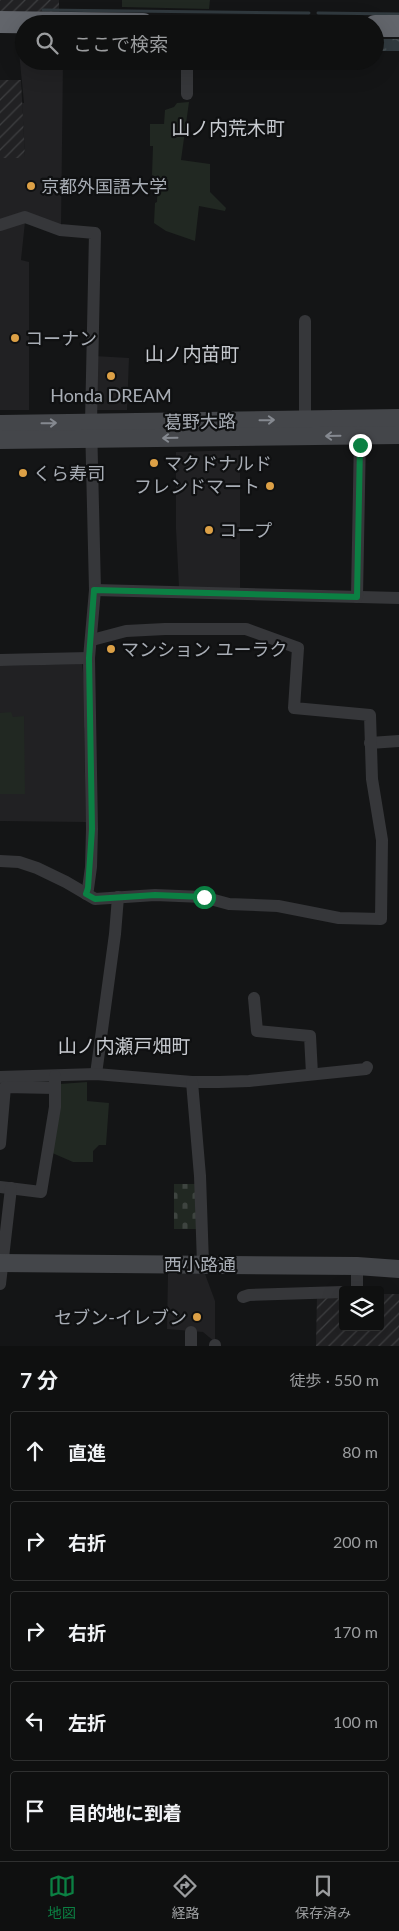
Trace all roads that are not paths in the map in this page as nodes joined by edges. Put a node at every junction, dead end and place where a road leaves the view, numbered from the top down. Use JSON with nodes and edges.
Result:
{"nodes":[{"id":1,"x":0,"y":22,"type":"edge"},
{"id":2,"x":15,"y":22,"type":"edge"},
{"id":3,"x":384,"y":26,"type":"edge"},
{"id":4,"x":399,"y":26,"type":"edge"},
{"id":5,"x":187,"y":70,"type":"edge"},
{"id":6,"x":187,"y":94,"type":"dead end"},
{"id":7,"x":0,"y":225,"type":"edge"},
{"id":8,"x":305,"y":320,"type":"dead end"},
{"id":9,"x":399,"y":418,"type":"edge"},
{"id":10,"x":0,"y":424,"type":"edge"},
{"id":11,"x":305,"y":428,"type":"junction"},
{"id":12,"x":91,"y":431,"type":"junction"},
{"id":13,"x":360,"y":435,"type":"junction"},
{"id":14,"x":399,"y":435,"type":"edge"},
{"id":15,"x":0,"y":440,"type":"edge"},
{"id":16,"x":94,"y":590,"type":"junction"},
{"id":17,"x":357,"y":597,"type":"junction"},
{"id":18,"x":399,"y":598,"type":"edge"},
{"id":19,"x":92,"y":640,"type":"junction"},
{"id":20,"x":89,"y":658,"type":"junction"},
{"id":21,"x":0,"y":660,"type":"edge"},
{"id":22,"x":399,"y":741,"type":"edge"},
{"id":23,"x":370,"y":743,"type":"junction"},
{"id":24,"x":0,"y":861,"type":"edge"},
{"id":25,"x":86,"y":894,"type":"junction"},
{"id":26,"x":118,"y":897,"type":"junction"},
{"id":27,"x":254,"y":998,"type":"dead end"},
{"id":28,"x":367,"y":1066,"type":"dead end"},
{"id":29,"x":96,"y":1074,"type":"junction"},
{"id":30,"x":312,"y":1074,"type":"junction"},
{"id":31,"x":0,"y":1077,"type":"edge"},
{"id":32,"x":192,"y":1082,"type":"junction"},
{"id":33,"x":55,"y":1083,"type":"junction"},
{"id":34,"x":0,"y":1144,"type":"edge"},
{"id":35,"x":5,"y":1188,"type":"edge"},
{"id":36,"x":1,"y":1263,"type":"edge"},
{"id":37,"x":203,"y":1264,"type":"junction"},
{"id":38,"x":357,"y":1266,"type":"junction"},
{"id":39,"x":399,"y":1269,"type":"edge"},
{"id":40,"x":0,"y":1284,"type":"edge"},
{"id":41,"x":357,"y":1286,"type":"edge"},
{"id":42,"x":339,"y":1292,"type":"edge"},
{"id":43,"x":243,"y":1296,"type":"dead end"},
{"id":44,"x":191,"y":1332,"type":"dead end"},
{"id":45,"x":191,"y":1346,"type":"edge"}],
"edges":[{"from":1,"to":2,"type":"highway"},
{"from":3,"to":4,"type":"highway"},
{"from":5,"to":6,"type":"street"},
{"from":7,"to":12,"type":"street"},
{"from":8,"to":11,"type":"street"},
{"from":9,"to":11,"type":"street","name":"葛野大路"},
{"from":10,"to":12,"type":"street","name":"葛野大路","one_way":true},
{"from":11,"to":12,"type":"street","name":"葛野大路"},
{"from":13,"to":11,"type":"street","name":"葛野大路","one_way":true},
{"from":12,"to":15,"type":"street","name":"葛野大路"},
{"from":12,"to":16,"type":"street"},
{"from":13,"to":14,"type":"street","name":"葛野大路"},
{"from":13,"to":17,"type":"street"},
{"from":16,"to":17,"type":"street"},
{"from":16,"to":19,"type":"street"},
{"from":17,"to":18,"type":"street"},
{"from":19,"to":20,"type":"street"},
{"from":19,"to":23,"type":"street"},
{"from":20,"to":21,"type":"street"},
{"from":20,"to":25,"type":"street"},
{"from":22,"to":23,"type":"street"},
{"from":23,"to":26,"type":"street"},
{"from":24,"to":25,"type":"street"},
{"from":25,"to":26,"type":"street"},
{"from":26,"to":29,"type":"street"},
{"from":27,"to":30,"type":"street"},
{"from":28,"to":30,"type":"street"},
{"from":29,"to":32,"type":"street"},
{"from":29,"to":33,"type":"street"},
{"from":30,"to":32,"type":"street"},
{"from":31,"to":33,"type":"street"},
{"from":32,"to":37,"type":"street"},
{"from":33,"to":34,"type":"street"},
{"from":33,"to":35,"type":"street"},
{"from":35,"to":36,"type":"street"},
{"from":36,"to":37,"type":"street","name":"西小路通"},
{"from":36,"to":40,"type":"street"},
{"from":37,"to":38,"type":"street","name":"西小路通"},
{"from":38,"to":39,"type":"street","name":"西小路通"},
{"from":38,"to":41,"type":"street"},
{"from":42,"to":43,"type":"street"},
{"from":44,"to":45,"type":"street"}]}
